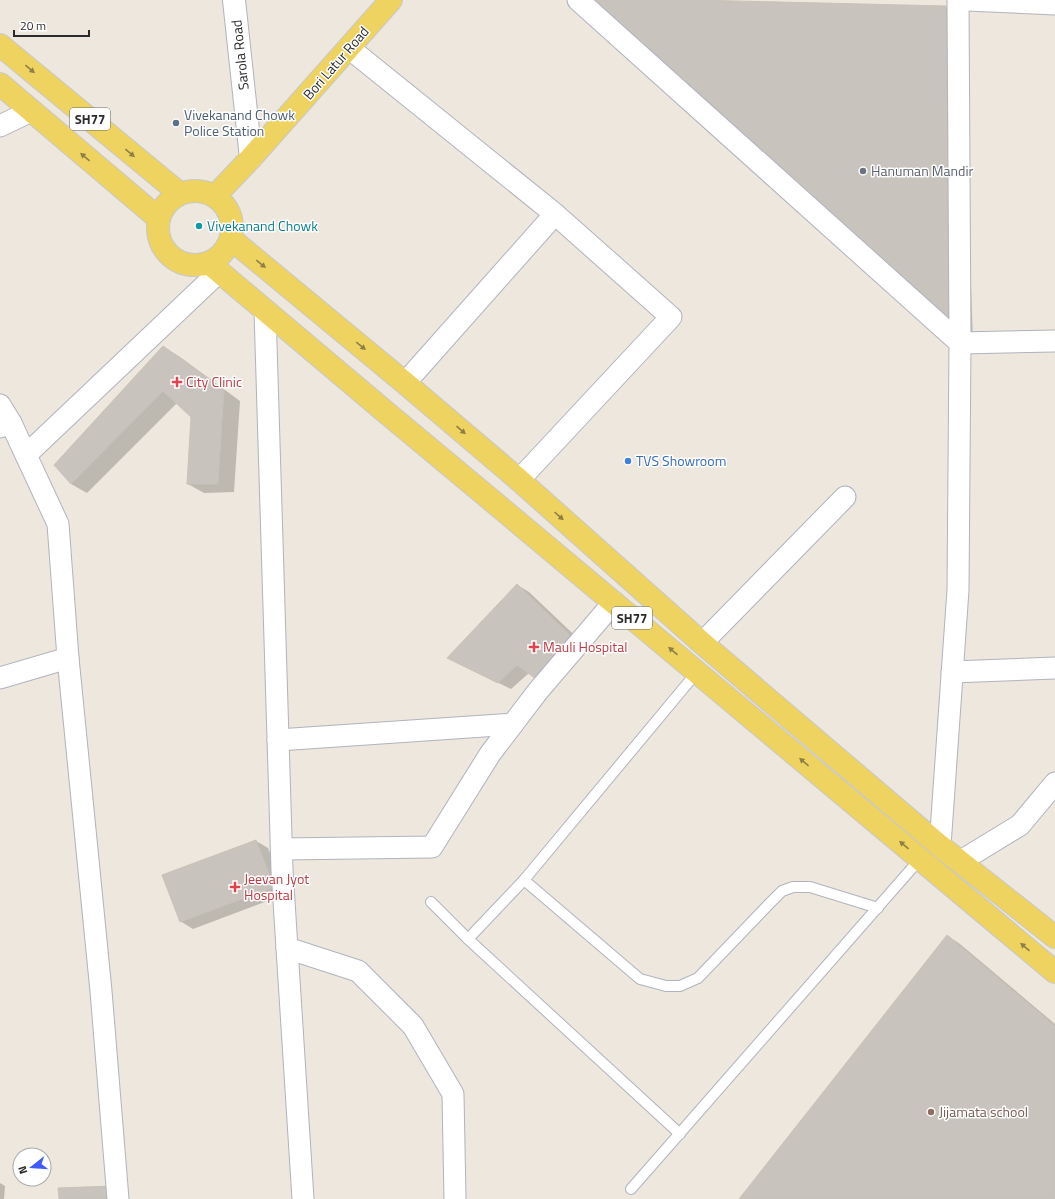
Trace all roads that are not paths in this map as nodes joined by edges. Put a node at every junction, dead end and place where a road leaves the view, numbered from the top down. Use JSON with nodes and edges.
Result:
{"nodes":[{"id":1,"x":234,"y":0,"type":"edge"},
{"id":2,"x":391,"y":0,"type":"edge"},
{"id":3,"x":578,"y":0,"type":"edge"},
{"id":4,"x":958,"y":0,"type":"edge"},
{"id":5,"x":967,"y":0,"type":"edge"},
{"id":6,"x":1055,"y":4,"type":"edge"},
{"id":7,"x":0,"y":44,"type":"edge"},
{"id":8,"x":349,"y":48,"type":"junction"},
{"id":9,"x":0,"y":84,"type":"edge"},
{"id":10,"x":32,"y":112,"type":"junction"},
{"id":11,"x":0,"y":126,"type":"edge"},
{"id":12,"x":251,"y":158,"type":"junction"},
{"id":13,"x":179,"y":193,"type":"junction"},
{"id":14,"x":215,"y":196,"type":"junction"},
{"id":15,"x":555,"y":214,"type":"junction"},
{"id":16,"x":158,"y":218,"type":"junction"},
{"id":17,"x":231,"y":239,"type":"junction"},
{"id":18,"x":214,"y":268,"type":"junction"},
{"id":19,"x":265,"y":311,"type":"junction"},
{"id":20,"x":1055,"y":341,"type":"edge"},
{"id":21,"x":960,"y":343,"type":"junction"},
{"id":22,"x":405,"y":382,"type":"junction"},
{"id":23,"x":0,"y":405,"type":"edge"},
{"id":24,"x":5,"y":425,"type":"edge"},
{"id":25,"x":26,"y":455,"type":"junction"},
{"id":26,"x":519,"y":480,"type":"junction"},
{"id":27,"x":845,"y":496,"type":"dead end"},
{"id":28,"x":614,"y":602,"type":"junction"},
{"id":29,"x":702,"y":643,"type":"junction"},
{"id":30,"x":68,"y":658,"type":"junction"},
{"id":31,"x":1055,"y":668,"type":"edge"},
{"id":32,"x":697,"y":672,"type":"junction"},
{"id":33,"x":952,"y":672,"type":"junction"},
{"id":34,"x":0,"y":678,"type":"edge"},
{"id":35,"x":513,"y":724,"type":"junction"},
{"id":36,"x":278,"y":740,"type":"junction"},
{"id":37,"x":1055,"y":783,"type":"edge"},
{"id":38,"x":940,"y":846,"type":"junction"},
{"id":39,"x":282,"y":849,"type":"junction"},
{"id":40,"x":920,"y":859,"type":"junction"},
{"id":41,"x":961,"y":861,"type":"junction"},
{"id":42,"x":524,"y":880,"type":"junction"},
{"id":43,"x":431,"y":902,"type":"dead end"},
{"id":44,"x":878,"y":908,"type":"junction"},
{"id":45,"x":1055,"y":937,"type":"edge"},
{"id":46,"x":468,"y":939,"type":"junction"},
{"id":47,"x":287,"y":948,"type":"junction"},
{"id":48,"x":1055,"y":972,"type":"edge"},
{"id":49,"x":680,"y":1134,"type":"junction"},
{"id":50,"x":632,"y":1189,"type":"dead end"},
{"id":51,"x":118,"y":1199,"type":"edge"},
{"id":52,"x":303,"y":1199,"type":"edge"},
{"id":53,"x":455,"y":1199,"type":"edge"}],
"edges":[{"from":1,"to":12,"type":"main road","name":"Sarola Road"},
{"from":2,"to":8,"type":"main road","name":"Bori Latur Road"},
{"from":3,"to":21,"type":"street"},
{"from":4,"to":21,"type":"street"},
{"from":5,"to":6,"type":"street"},
{"from":7,"to":13,"type":"main road","number":"SH77","one_way":true},
{"from":8,"to":12,"type":"main road","name":"Bori Latur Road"},
{"from":8,"to":15,"type":"street"},
{"from":9,"to":10,"type":"main road","number":"SH77"},
{"from":10,"to":11,"type":"street"},
{"from":16,"to":10,"type":"main road","number":"SH77","one_way":true},
{"from":12,"to":14,"type":"main road","name":"Bori Latur Road"},
{"from":13,"to":14,"type":"main road"},
{"from":13,"to":16,"type":"main road"},
{"from":14,"to":17,"type":"main road"},
{"from":15,"to":22,"type":"street"},
{"from":15,"to":26,"type":"street"},
{"from":16,"to":18,"type":"main road"},
{"from":17,"to":18,"type":"main road"},
{"from":17,"to":22,"type":"main road","number":"SH77","one_way":true},
{"from":18,"to":19,"type":"main road","number":"SH77"},
{"from":18,"to":25,"type":"street"},
{"from":19,"to":28,"type":"main road","number":"SH77"},
{"from":19,"to":36,"type":"street"},
{"from":20,"to":21,"type":"street"},
{"from":21,"to":33,"type":"street"},
{"from":22,"to":26,"type":"main road","number":"SH77","one_way":true},
{"from":23,"to":24,"type":"street"},
{"from":24,"to":25,"type":"street"},
{"from":25,"to":30,"type":"street"},
{"from":26,"to":29,"type":"main road","number":"SH77","one_way":true},
{"from":27,"to":29,"type":"street"},
{"from":32,"to":28,"type":"main road","number":"SH77","one_way":true},
{"from":28,"to":35,"type":"street"},
{"from":29,"to":38,"type":"main road","number":"SH77"},
{"from":30,"to":34,"type":"street"},
{"from":30,"to":51,"type":"street"},
{"from":31,"to":33,"type":"street"},
{"from":40,"to":32,"type":"main road","number":"SH77","one_way":true},
{"from":32,"to":42,"type":"lane"},
{"from":33,"to":38,"type":"street"},
{"from":35,"to":36,"type":"street"},
{"from":35,"to":39,"type":"street"},
{"from":36,"to":39,"type":"street"},
{"from":37,"to":41,"type":"street"},
{"from":38,"to":41,"type":"main road","number":"SH77"},
{"from":39,"to":47,"type":"street"},
{"from":40,"to":44,"type":"lane"},
{"from":48,"to":40,"type":"main road","number":"SH77","one_way":true},
{"from":41,"to":45,"type":"main road","number":"SH77"},
{"from":42,"to":44,"type":"lane"},
{"from":42,"to":46,"type":"lane"},
{"from":43,"to":46,"type":"lane"},
{"from":44,"to":49,"type":"lane"},
{"from":46,"to":49,"type":"lane"},
{"from":47,"to":52,"type":"street"},
{"from":47,"to":53,"type":"street"},
{"from":49,"to":50,"type":"lane"}]}
